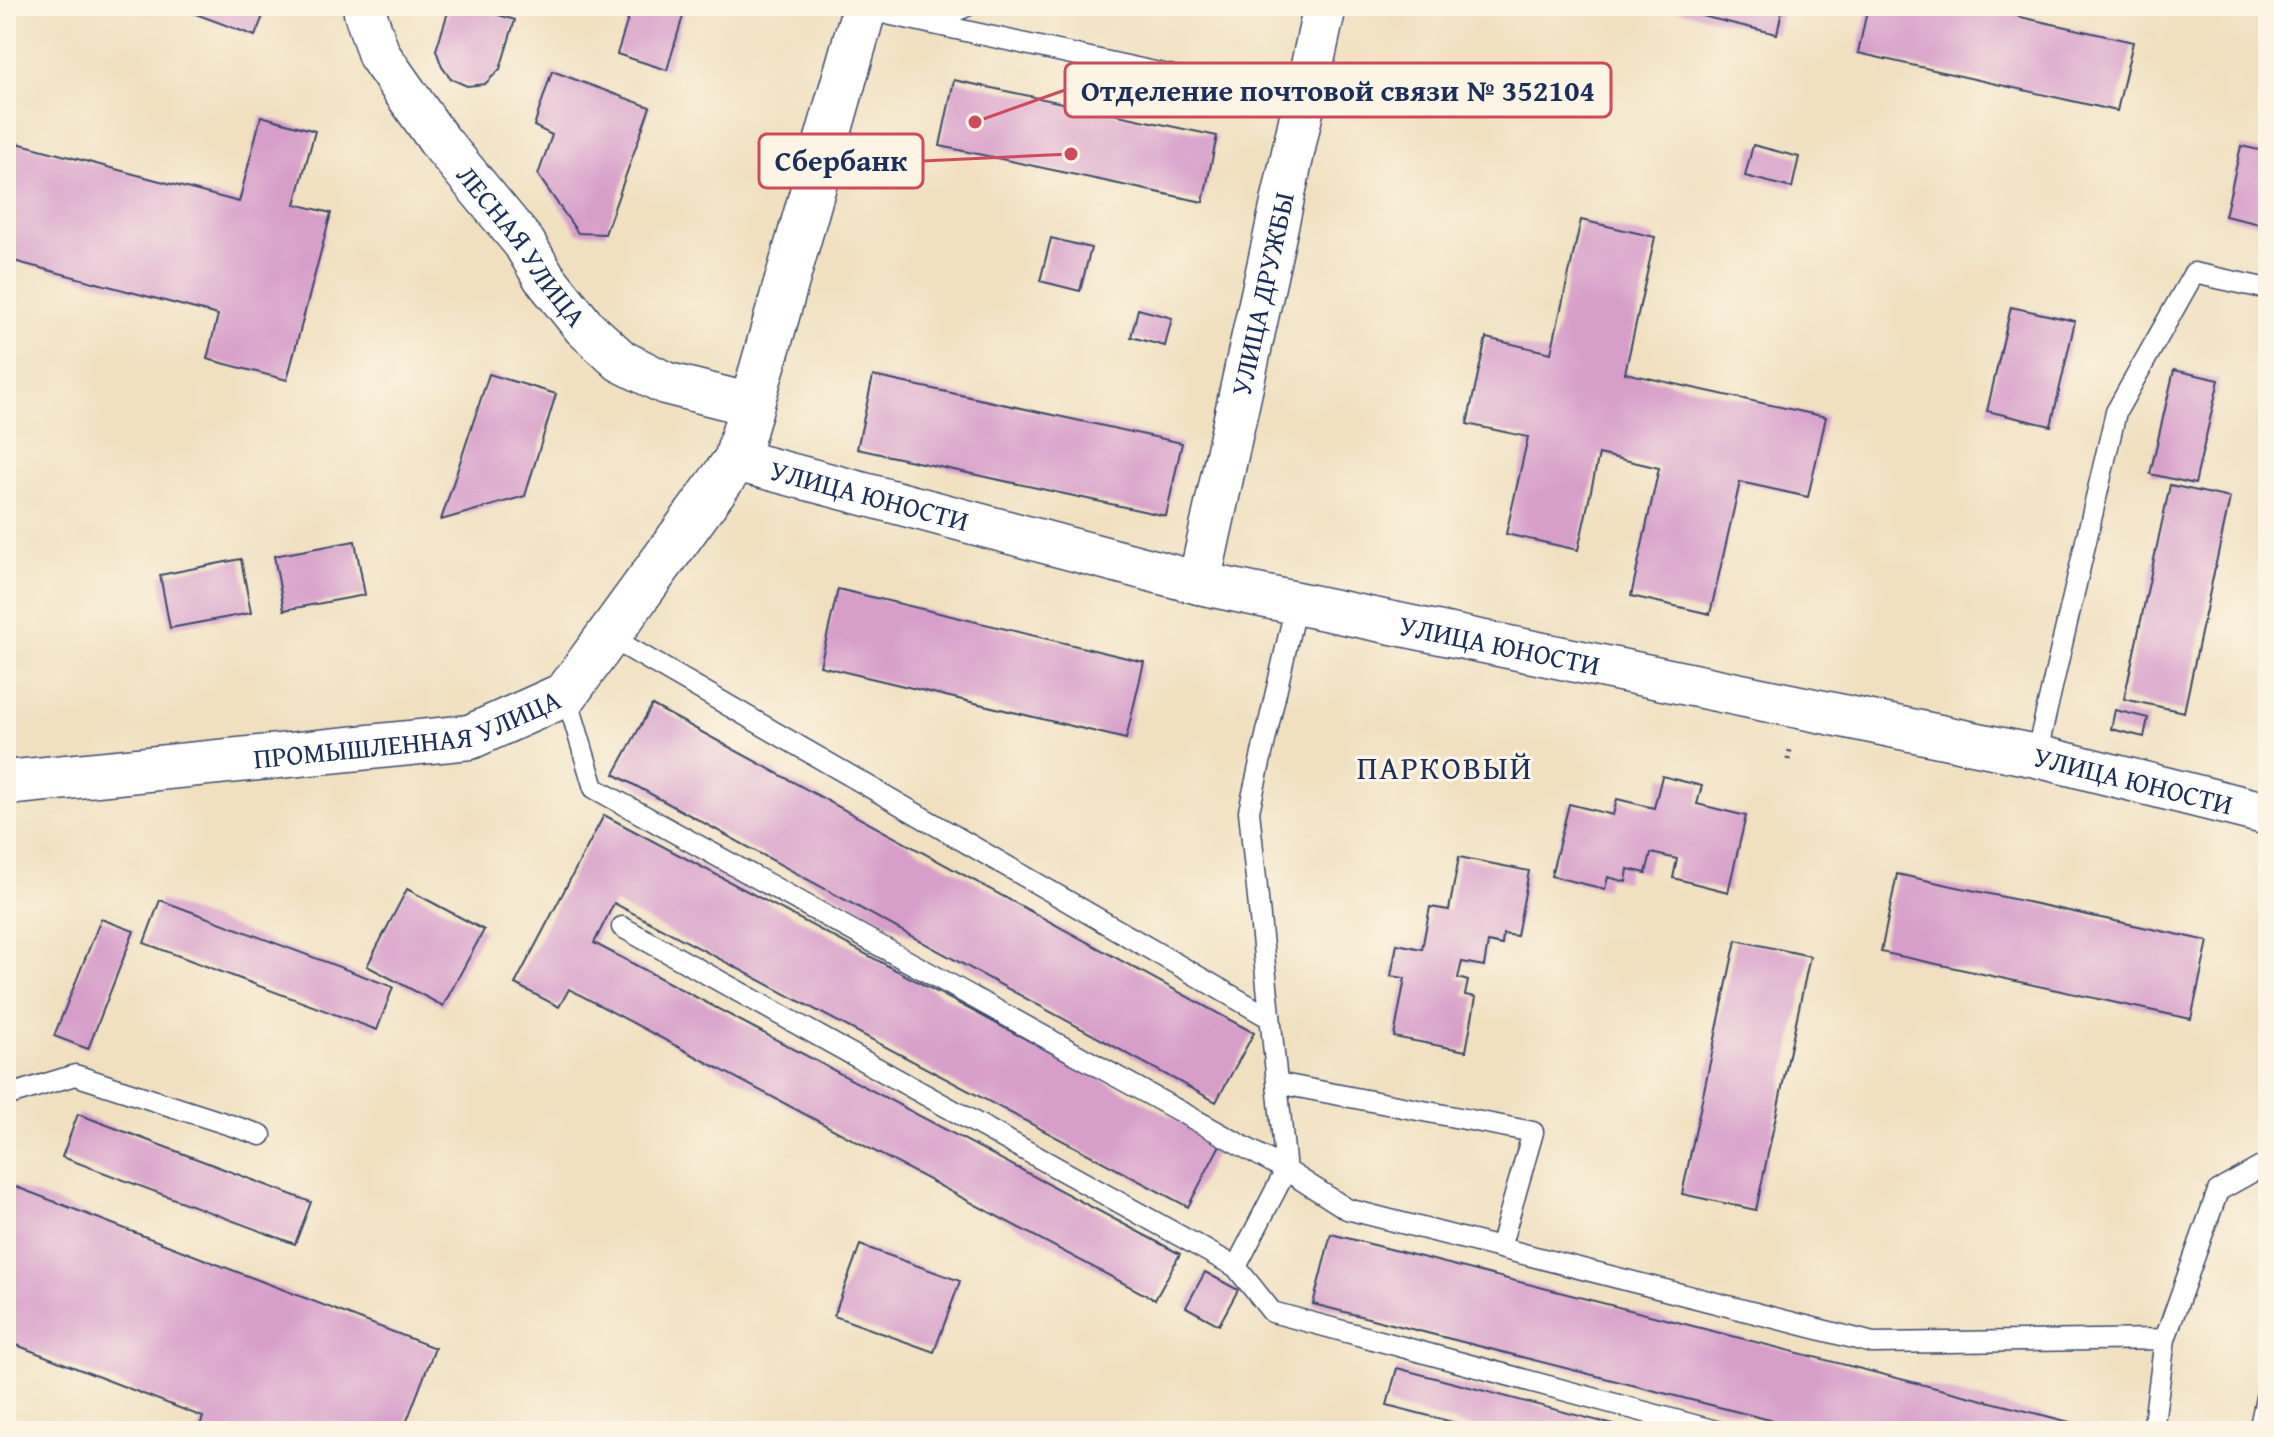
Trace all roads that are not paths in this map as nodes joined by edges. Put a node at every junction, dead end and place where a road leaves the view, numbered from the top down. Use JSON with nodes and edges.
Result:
{"nodes":[{"id":1,"x":367,"y":6,"type":"edge"},
{"id":2,"x":967,"y":6,"type":"edge"},
{"id":3,"x":1325,"y":6,"type":"edge"},
{"id":4,"x":864,"y":8,"type":"edge"},
{"id":5,"x":928,"y":23,"type":"junction"},
{"id":6,"x":1233,"y":89,"type":"dead end"},
{"id":7,"x":2268,"y":289,"type":"edge"},
{"id":8,"x":752,"y":405,"type":"junction"},
{"id":9,"x":736,"y":460,"type":"junction"},
{"id":10,"x":1199,"y":583,"type":"junction"},
{"id":11,"x":1296,"y":604,"type":"junction"},
{"id":12,"x":608,"y":636,"type":"junction"},
{"id":13,"x":566,"y":694,"type":"junction"},
{"id":14,"x":2036,"y":756,"type":"junction"},
{"id":15,"x":6,"y":783,"type":"edge"},
{"id":16,"x":2268,"y":814,"type":"edge"},
{"id":17,"x":622,"y":927,"type":"dead end"},
{"id":18,"x":1270,"y":1018,"type":"junction"},
{"id":19,"x":1277,"y":1083,"type":"junction"},
{"id":20,"x":6,"y":1096,"type":"edge"},
{"id":21,"x":261,"y":1135,"type":"dead end"},
{"id":22,"x":2268,"y":1163,"type":"edge"},
{"id":23,"x":1286,"y":1170,"type":"junction"},
{"id":24,"x":1500,"y":1248,"type":"junction"},
{"id":25,"x":1236,"y":1267,"type":"junction"},
{"id":26,"x":2165,"y":1339,"type":"junction"},
{"id":27,"x":2268,"y":1388,"type":"edge"},
{"id":28,"x":1716,"y":1431,"type":"edge"},
{"id":29,"x":2153,"y":1431,"type":"edge"},
{"id":30,"x":2259,"y":1431,"type":"edge"}],
"edges":[{"from":1,"to":8,"type":"street","name":"ЛЕСНАЯ УЛИЦА"},
{"from":2,"to":5,"type":"lane"},
{"from":3,"to":10,"type":"street","name":"УЛИЦА ДРУЖБЫ"},
{"from":4,"to":5,"type":"lane"},
{"from":4,"to":8,"type":"main road"},
{"from":5,"to":6,"type":"lane"},
{"from":7,"to":14,"type":"lane"},
{"from":8,"to":9,"type":"main road"},
{"from":9,"to":10,"type":"street","name":"УЛИЦА ЮНОСТИ"},
{"from":9,"to":12,"type":"main road","name":"ПРОМЫШЛЕННАЯ УЛИЦА"},
{"from":10,"to":11,"type":"street","name":"УЛИЦА ЮНОСТИ"},
{"from":11,"to":14,"type":"street","name":"УЛИЦА ЮНОСТИ"},
{"from":11,"to":18,"type":"lane"},
{"from":12,"to":13,"type":"main road","name":"ПРОМЫШЛЕННАЯ УЛИЦА"},
{"from":12,"to":18,"type":"lane"},
{"from":13,"to":15,"type":"main road","name":"ПРОМЫШЛЕННАЯ УЛИЦА"},
{"from":13,"to":23,"type":"lane"},
{"from":14,"to":16,"type":"street","name":"УЛИЦА ЮНОСТИ"},
{"from":17,"to":25,"type":"lane"},
{"from":18,"to":19,"type":"lane"},
{"from":19,"to":23,"type":"lane"},
{"from":19,"to":24,"type":"lane"},
{"from":20,"to":21,"type":"lane"},
{"from":22,"to":26,"type":"lane"},
{"from":23,"to":24,"type":"lane"},
{"from":23,"to":25,"type":"lane"},
{"from":24,"to":26,"type":"lane"},
{"from":25,"to":28,"type":"lane"},
{"from":26,"to":29,"type":"lane"},
{"from":27,"to":30,"type":"lane"}]}
